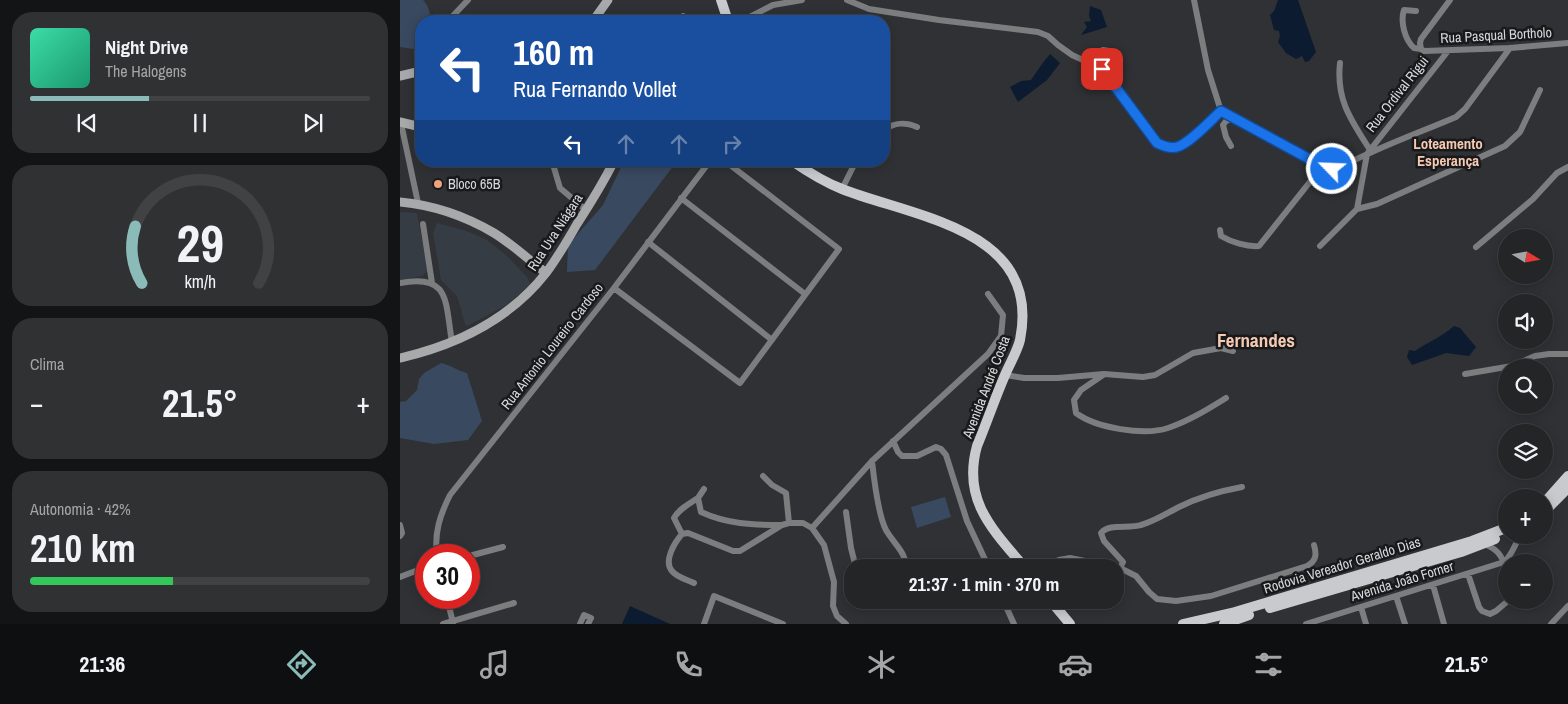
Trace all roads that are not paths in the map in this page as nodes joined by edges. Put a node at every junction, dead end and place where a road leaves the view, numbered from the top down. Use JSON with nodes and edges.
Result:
{"nodes":[{"id":1,"x":468,"y":0,"type":"edge"},
{"id":2,"x":608,"y":0,"type":"edge"},
{"id":3,"x":721,"y":0,"type":"edge"},
{"id":4,"x":802,"y":0,"type":"edge"},
{"id":5,"x":847,"y":0,"type":"edge"},
{"id":6,"x":1194,"y":0,"type":"edge"},
{"id":7,"x":1450,"y":0,"type":"edge"},
{"id":8,"x":1416,"y":11,"type":"dead end"},
{"id":9,"x":454,"y":15,"type":"edge"},
{"id":10,"x":597,"y":15,"type":"edge"},
{"id":11,"x":726,"y":15,"type":"edge"},
{"id":12,"x":754,"y":15,"type":"edge"},
{"id":13,"x":1568,"y":44,"type":"edge"},
{"id":14,"x":1510,"y":48,"type":"junction"},
{"id":15,"x":1423,"y":50,"type":"junction"},
{"id":16,"x":1448,"y":51,"type":"junction"},
{"id":17,"x":1087,"y":62,"type":"junction"},
{"id":18,"x":1340,"y":63,"type":"dead end"},
{"id":19,"x":415,"y":72,"type":"edge"},
{"id":20,"x":400,"y":76,"type":"edge"},
{"id":21,"x":1109,"y":78,"type":"junction"},
{"id":22,"x":1540,"y":90,"type":"dead end"},
{"id":23,"x":1221,"y":111,"type":"junction"},
{"id":24,"x":1233,"y":118,"type":"junction"},
{"id":25,"x":401,"y":123,"type":"edge"},
{"id":26,"x":415,"y":126,"type":"edge"},
{"id":27,"x":890,"y":126,"type":"edge"},
{"id":28,"x":917,"y":127,"type":"dead end"},
{"id":29,"x":1231,"y":146,"type":"dead end"},
{"id":30,"x":1368,"y":152,"type":"junction"},
{"id":31,"x":554,"y":167,"type":"edge"},
{"id":32,"x":611,"y":167,"type":"edge"},
{"id":33,"x":705,"y":167,"type":"edge"},
{"id":34,"x":734,"y":167,"type":"edge"},
{"id":35,"x":801,"y":167,"type":"edge"},
{"id":36,"x":853,"y":167,"type":"edge"},
{"id":37,"x":1568,"y":167,"type":"edge"},
{"id":38,"x":1329,"y":168,"type":"junction"},
{"id":39,"x":842,"y":189,"type":"junction"},
{"id":40,"x":681,"y":198,"type":"junction"},
{"id":41,"x":400,"y":202,"type":"edge"},
{"id":42,"x":418,"y":204,"type":"junction"},
{"id":43,"x":586,"y":210,"type":"junction"},
{"id":44,"x":1357,"y":210,"type":"junction"},
{"id":45,"x":423,"y":224,"type":"dead end"},
{"id":46,"x":1220,"y":230,"type":"dead end"},
{"id":47,"x":648,"y":242,"type":"junction"},
{"id":48,"x":1320,"y":246,"type":"dead end"},
{"id":49,"x":1476,"y":247,"type":"dead end"},
{"id":50,"x":546,"y":274,"type":"junction"},
{"id":51,"x":400,"y":283,"type":"edge"},
{"id":52,"x":432,"y":283,"type":"junction"},
{"id":53,"x":614,"y":288,"type":"junction"},
{"id":54,"x":805,"y":294,"type":"junction"},
{"id":55,"x":988,"y":294,"type":"dead end"},
{"id":56,"x":772,"y":340,"type":"junction"},
{"id":57,"x":452,"y":342,"type":"junction"},
{"id":58,"x":1233,"y":351,"type":"dead end"},
{"id":59,"x":1568,"y":354,"type":"edge"},
{"id":60,"x":400,"y":358,"type":"edge"},
{"id":61,"x":1104,"y":374,"type":"junction"},
{"id":62,"x":1465,"y":374,"type":"dead end"},
{"id":63,"x":1005,"y":375,"type":"junction"},
{"id":64,"x":1226,"y":398,"type":"dead end"},
{"id":65,"x":893,"y":441,"type":"junction"},
{"id":66,"x":872,"y":461,"type":"junction"},
{"id":67,"x":763,"y":476,"type":"dead end"},
{"id":68,"x":1568,"y":476,"type":"edge"},
{"id":69,"x":1242,"y":487,"type":"dead end"},
{"id":70,"x":1568,"y":488,"type":"edge"},
{"id":71,"x":704,"y":489,"type":"dead end"},
{"id":72,"x":1553,"y":493,"type":"edge"},
{"id":73,"x":698,"y":498,"type":"junction"},
{"id":74,"x":1553,"y":503,"type":"edge"},
{"id":75,"x":846,"y":512,"type":"dead end"},
{"id":76,"x":785,"y":524,"type":"junction"},
{"id":77,"x":400,"y":525,"type":"edge"},
{"id":78,"x":812,"y":528,"type":"junction"},
{"id":79,"x":1498,"y":531,"type":"edge"},
{"id":80,"x":682,"y":534,"type":"junction"},
{"id":81,"x":401,"y":535,"type":"edge"},
{"id":82,"x":1498,"y":538,"type":"edge"},
{"id":83,"x":435,"y":544,"type":"edge"},
{"id":84,"x":1484,"y":544,"type":"junction"},
{"id":85,"x":1314,"y":545,"type":"dead end"},
{"id":86,"x":502,"y":547,"type":"dead end"},
{"id":87,"x":480,"y":553,"type":"edge"},
{"id":88,"x":1498,"y":554,"type":"edge"},
{"id":89,"x":854,"y":559,"type":"edge"},
{"id":90,"x":906,"y":559,"type":"edge"},
{"id":91,"x":985,"y":559,"type":"edge"},
{"id":92,"x":1018,"y":559,"type":"edge"},
{"id":93,"x":1120,"y":559,"type":"edge"},
{"id":94,"x":1498,"y":567,"type":"edge"},
{"id":95,"x":1124,"y":570,"type":"edge"},
{"id":96,"x":415,"y":571,"type":"edge"},
{"id":97,"x":1468,"y":574,"type":"junction"},
{"id":98,"x":400,"y":577,"type":"edge"},
{"id":99,"x":694,"y":583,"type":"dead end"},
{"id":100,"x":1433,"y":585,"type":"junction"},
{"id":101,"x":1396,"y":596,"type":"junction"},
{"id":102,"x":514,"y":603,"type":"dead end"},
{"id":103,"x":1568,"y":606,"type":"edge"},
{"id":104,"x":1361,"y":607,"type":"junction"},
{"id":105,"x":450,"y":609,"type":"edge"},
{"id":106,"x":1007,"y":609,"type":"edge"},
{"id":107,"x":1058,"y":609,"type":"edge"},
{"id":108,"x":1498,"y":609,"type":"edge"},
{"id":109,"x":1326,"y":621,"type":"edge"},
{"id":110,"x":453,"y":622,"type":"edge"},
{"id":111,"x":443,"y":624,"type":"edge"},
{"id":112,"x":580,"y":624,"type":"edge"},
{"id":113,"x":588,"y":624,"type":"edge"},
{"id":114,"x":704,"y":624,"type":"edge"},
{"id":115,"x":783,"y":624,"type":"edge"},
{"id":116,"x":846,"y":624,"type":"edge"},
{"id":117,"x":1014,"y":624,"type":"edge"},
{"id":118,"x":1070,"y":624,"type":"edge"},
{"id":119,"x":1183,"y":624,"type":"edge"},
{"id":120,"x":1224,"y":624,"type":"edge"},
{"id":121,"x":1306,"y":624,"type":"edge"},
{"id":122,"x":1366,"y":624,"type":"edge"},
{"id":123,"x":1405,"y":624,"type":"edge"},
{"id":124,"x":1444,"y":624,"type":"edge"},
{"id":125,"x":1551,"y":624,"type":"edge"}],
"edges":[{"from":1,"to":9,"type":"street"},
{"from":2,"to":10,"type":"main road"},
{"from":3,"to":11,"type":"main road"},
{"from":4,"to":12,"type":"street"},
{"from":5,"to":17,"type":"street"},
{"from":6,"to":23,"type":"street"},
{"from":7,"to":15,"type":"street"},
{"from":8,"to":15,"type":"street"},
{"from":13,"to":14,"type":"street","name":"Rua Pasqual Bortholo"},
{"from":14,"to":16,"type":"street","name":"Rua Pasqual Bortholo"},
{"from":14,"to":30,"type":"street"},
{"from":15,"to":16,"type":"street","name":"Rua Pasqual Bortholo"},
{"from":16,"to":30,"type":"street","name":"Rua Ordival Rigui"},
{"from":17,"to":21,"type":"street"},
{"from":17,"to":21,"type":"street"},
{"from":18,"to":30,"type":"street"},
{"from":19,"to":20,"type":"main road"},
{"from":21,"to":23,"type":"street"},
{"from":22,"to":44,"type":"street"},
{"from":23,"to":24,"type":"street"},
{"from":24,"to":29,"type":"street"},
{"from":24,"to":38,"type":"street"},
{"from":25,"to":26,"type":"main road"},
{"from":25,"to":42,"type":"street"},
{"from":27,"to":28,"type":"street"},
{"from":30,"to":38,"type":"street"},
{"from":30,"to":44,"type":"street"},
{"from":31,"to":43,"type":"street"},
{"from":32,"to":43,"type":"main road","name":"Rua Uva Niágara"},
{"from":33,"to":40,"type":"street","name":"Rua Antonio Loureiro Cardoso"},
{"from":34,"to":54,"type":"street"},
{"from":35,"to":39,"type":"main road","name":"Avenida André Costa"},
{"from":36,"to":39,"type":"street"},
{"from":37,"to":49,"type":"street"},
{"from":38,"to":46,"type":"street"},
{"from":39,"to":63,"type":"main road","name":"Avenida André Costa"},
{"from":40,"to":47,"type":"street","name":"Rua Antonio Loureiro Cardoso"},
{"from":40,"to":54,"type":"street"},
{"from":41,"to":42,"type":"main road"},
{"from":42,"to":50,"type":"main road"},
{"from":43,"to":50,"type":"main road","name":"Rua Uva Niágara"},
{"from":44,"to":48,"type":"street"},
{"from":45,"to":52,"type":"street"},
{"from":47,"to":53,"type":"street","name":"Rua Antonio Loureiro Cardoso"},
{"from":47,"to":56,"type":"street"},
{"from":50,"to":57,"type":"main road","name":"Rua Uva Niágara"},
{"from":51,"to":52,"type":"street"},
{"from":52,"to":57,"type":"street"},
{"from":53,"to":56,"type":"street"},
{"from":53,"to":83,"type":"street","name":"Rua Antonio Loureiro Cardoso"},
{"from":54,"to":56,"type":"street"},
{"from":55,"to":65,"type":"street"},
{"from":57,"to":60,"type":"main road","name":"Rua Uva Niágara"},
{"from":58,"to":61,"type":"street"},
{"from":59,"to":62,"type":"street"},
{"from":61,"to":63,"type":"street"},
{"from":61,"to":64,"type":"street"},
{"from":63,"to":92,"type":"main road","name":"Avenida André Costa"},
{"from":65,"to":66,"type":"street"},
{"from":65,"to":91,"type":"street"},
{"from":66,"to":78,"type":"street"},
{"from":66,"to":90,"type":"street"},
{"from":67,"to":76,"type":"street"},
{"from":68,"to":72,"type":"main road"},
{"from":69,"to":93,"type":"street"},
{"from":70,"to":74,"type":"main road"},
{"from":71,"to":73,"type":"street"},
{"from":73,"to":76,"type":"street"},
{"from":73,"to":80,"type":"street"},
{"from":75,"to":89,"type":"street"},
{"from":76,"to":78,"type":"street"},
{"from":76,"to":80,"type":"street"},
{"from":77,"to":81,"type":"street"},
{"from":78,"to":116,"type":"street"},
{"from":79,"to":119,"type":"main road","name":"Rodovia Vereador Geraldo Dias"},
{"from":80,"to":99,"type":"street"},
{"from":82,"to":84,"type":"main road","name":"Rodovia Vereador Geraldo Dias"},
{"from":84,"to":88,"type":"street"},
{"from":84,"to":120,"type":"main road","name":"Rodovia Vereador Geraldo Dias"},
{"from":85,"to":95,"type":"street"},
{"from":86,"to":87,"type":"street"},
{"from":94,"to":97,"type":"street","name":"Avenida João Forner"},
{"from":96,"to":98,"type":"street"},
{"from":97,"to":100,"type":"street","name":"Avenida João Forner"},
{"from":97,"to":108,"type":"street"},
{"from":100,"to":101,"type":"street","name":"Avenida João Forner"},
{"from":100,"to":124,"type":"street"},
{"from":101,"to":104,"type":"street","name":"Avenida João Forner"},
{"from":101,"to":123,"type":"street"},
{"from":102,"to":110,"type":"street"},
{"from":103,"to":125,"type":"street"},
{"from":104,"to":109,"type":"street","name":"Avenida João Forner"},
{"from":104,"to":122,"type":"street"},
{"from":105,"to":110,"type":"street"},
{"from":106,"to":117,"type":"street"},
{"from":107,"to":118,"type":"main road"},
{"from":109,"to":121,"type":"street","name":"Avenida João Forner"},
{"from":110,"to":111,"type":"street"},
{"from":112,"to":113,"type":"street"},
{"from":114,"to":115,"type":"street"}]}
